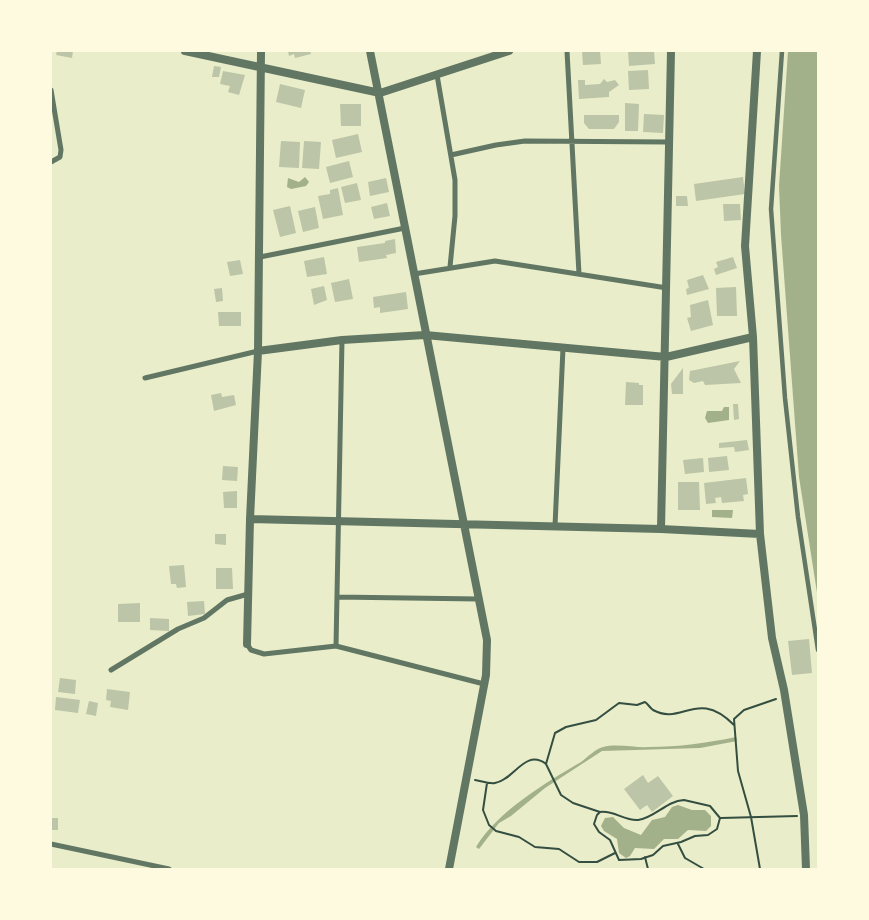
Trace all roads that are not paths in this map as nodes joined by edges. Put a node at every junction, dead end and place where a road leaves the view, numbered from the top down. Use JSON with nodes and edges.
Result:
{"nodes":[{"id":1,"x":184,"y":51,"type":"edge"},
{"id":2,"x":261,"y":51,"type":"edge"},
{"id":3,"x":370,"y":51,"type":"edge"},
{"id":4,"x":509,"y":51,"type":"edge"},
{"id":5,"x":567,"y":51,"type":"edge"},
{"id":6,"x":670,"y":51,"type":"edge"},
{"id":7,"x":757,"y":51,"type":"edge"},
{"id":8,"x":782,"y":51,"type":"edge"},
{"id":9,"x":196,"y":52,"type":"edge"},
{"id":10,"x":263,"y":69,"type":"junction"},
{"id":11,"x":437,"y":75,"type":"junction"},
{"id":12,"x":51,"y":90,"type":"edge"},
{"id":13,"x":380,"y":93,"type":"junction"},
{"id":14,"x":571,"y":140,"type":"junction"},
{"id":15,"x":670,"y":142,"type":"junction"},
{"id":16,"x":451,"y":155,"type":"junction"},
{"id":17,"x":51,"y":162,"type":"edge"},
{"id":18,"x":405,"y":228,"type":"junction"},
{"id":19,"x":260,"y":256,"type":"junction"},
{"id":20,"x":450,"y":267,"type":"junction"},
{"id":21,"x":414,"y":274,"type":"junction"},
{"id":22,"x":579,"y":274,"type":"junction"},
{"id":23,"x":668,"y":288,"type":"junction"},
{"id":24,"x":425,"y":335,"type":"junction"},
{"id":25,"x":753,"y":337,"type":"junction"},
{"id":26,"x":342,"y":340,"type":"junction"},
{"id":27,"x":563,"y":348,"type":"junction"},
{"id":28,"x":258,"y":350,"type":"junction"},
{"id":29,"x":666,"y":357,"type":"junction"},
{"id":30,"x":145,"y":378,"type":"dead end"},
{"id":31,"x":250,"y":519,"type":"junction"},
{"id":32,"x":338,"y":520,"type":"junction"},
{"id":33,"x":463,"y":523,"type":"junction"},
{"id":34,"x":555,"y":526,"type":"junction"},
{"id":35,"x":662,"y":529,"type":"junction"},
{"id":36,"x":760,"y":534,"type":"junction"},
{"id":37,"x":248,"y":594,"type":"junction"},
{"id":38,"x":337,"y":597,"type":"junction"},
{"id":39,"x":478,"y":599,"type":"junction"},
{"id":40,"x":248,"y":644,"type":"joint"},
{"id":41,"x":336,"y":646,"type":"junction"},
{"id":42,"x":818,"y":650,"type":"edge"},
{"id":43,"x":111,"y":670,"type":"dead end"},
{"id":44,"x":484,"y":684,"type":"junction"},
{"id":45,"x":51,"y":844,"type":"edge"},
{"id":46,"x":169,"y":869,"type":"edge"},
{"id":47,"x":449,"y":869,"type":"edge"},
{"id":48,"x":806,"y":869,"type":"edge"}],
"edges":[{"from":1,"to":9,"type":"street"},
{"from":2,"to":10,"type":"street"},
{"from":3,"to":13,"type":"street"},
{"from":4,"to":11,"type":"street"},
{"from":5,"to":14,"type":"street"},
{"from":6,"to":15,"type":"street"},
{"from":7,"to":25,"type":"street"},
{"from":8,"to":42,"type":"street"},
{"from":9,"to":10,"type":"street"},
{"from":10,"to":13,"type":"street"},
{"from":10,"to":19,"type":"street"},
{"from":11,"to":13,"type":"street"},
{"from":11,"to":16,"type":"street"},
{"from":12,"to":17,"type":"street"},
{"from":13,"to":18,"type":"street"},
{"from":14,"to":15,"type":"street"},
{"from":14,"to":16,"type":"street"},
{"from":14,"to":22,"type":"street"},
{"from":15,"to":23,"type":"street"},
{"from":16,"to":20,"type":"street"},
{"from":18,"to":19,"type":"street"},
{"from":18,"to":21,"type":"street"},
{"from":19,"to":28,"type":"street"},
{"from":20,"to":21,"type":"street"},
{"from":20,"to":22,"type":"street"},
{"from":21,"to":24,"type":"street"},
{"from":22,"to":23,"type":"street"},
{"from":23,"to":29,"type":"street"},
{"from":24,"to":26,"type":"street"},
{"from":24,"to":27,"type":"street"},
{"from":24,"to":33,"type":"street"},
{"from":25,"to":29,"type":"street"},
{"from":25,"to":36,"type":"street"},
{"from":26,"to":28,"type":"street"},
{"from":26,"to":32,"type":"street"},
{"from":27,"to":29,"type":"street"},
{"from":27,"to":34,"type":"street"},
{"from":28,"to":30,"type":"street"},
{"from":28,"to":31,"type":"street"},
{"from":29,"to":35,"type":"street"},
{"from":31,"to":32,"type":"street"},
{"from":31,"to":37,"type":"street"},
{"from":32,"to":33,"type":"street"},
{"from":32,"to":38,"type":"street"},
{"from":33,"to":34,"type":"street"},
{"from":33,"to":39,"type":"street"},
{"from":34,"to":35,"type":"street"},
{"from":35,"to":36,"type":"street"},
{"from":36,"to":48,"type":"street"},
{"from":37,"to":40,"type":"street"},
{"from":37,"to":43,"type":"street"},
{"from":38,"to":39,"type":"street"},
{"from":38,"to":41,"type":"street"},
{"from":39,"to":44,"type":"street"},
{"from":40,"to":41,"type":"street"},
{"from":41,"to":44,"type":"street"},
{"from":44,"to":47,"type":"street"},
{"from":45,"to":46,"type":"street"}]}
